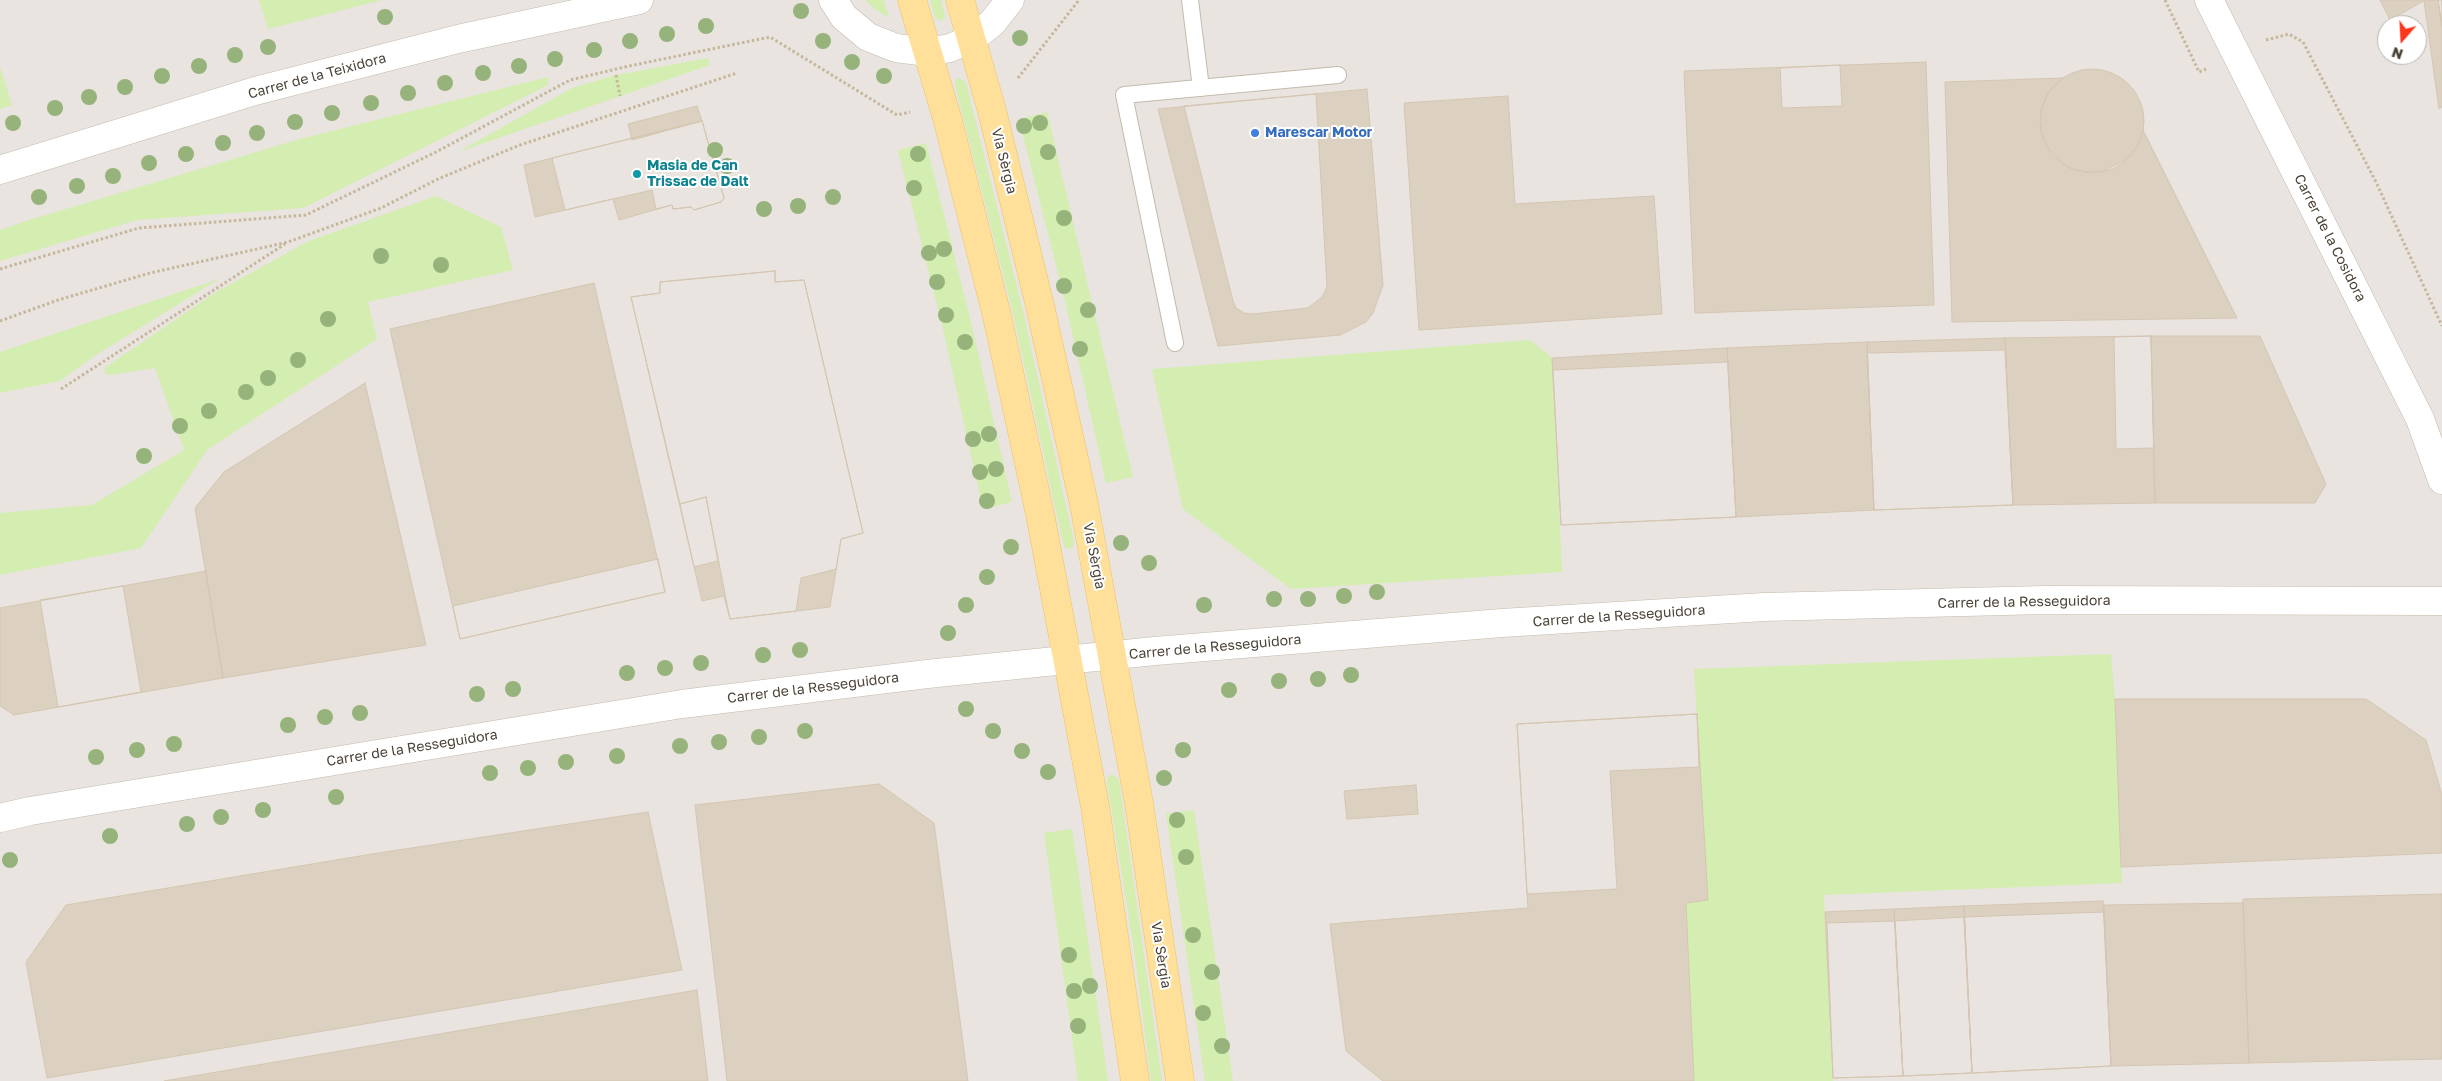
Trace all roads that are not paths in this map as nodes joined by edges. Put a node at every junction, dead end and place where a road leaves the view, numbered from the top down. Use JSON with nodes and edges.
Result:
{"nodes":[{"id":1,"x":639,"y":0,"type":"edge"},
{"id":2,"x":832,"y":0,"type":"edge"},
{"id":3,"x":912,"y":0,"type":"edge"},
{"id":4,"x":960,"y":0,"type":"edge"},
{"id":5,"x":1010,"y":0,"type":"edge"},
{"id":6,"x":1190,"y":0,"type":"edge"},
{"id":7,"x":2209,"y":0,"type":"edge"},
{"id":8,"x":971,"y":39,"type":"junction"},
{"id":9,"x":927,"y":52,"type":"junction"},
{"id":10,"x":1338,"y":75,"type":"dead end"},
{"id":11,"x":1201,"y":88,"type":"junction"},
{"id":12,"x":0,"y":170,"type":"edge"},
{"id":13,"x":1176,"y":343,"type":"dead end"},
{"id":14,"x":2442,"y":480,"type":"edge"},
{"id":15,"x":2442,"y":602,"type":"edge"},
{"id":16,"x":1112,"y":656,"type":"junction"},
{"id":17,"x":1069,"y":660,"type":"junction"},
{"id":18,"x":0,"y":818,"type":"edge"},
{"id":19,"x":1135,"y":1081,"type":"edge"},
{"id":20,"x":1180,"y":1081,"type":"edge"}],
"edges":[{"from":1,"to":12,"type":"street","name":"Carrer de la Teixidora"},
{"from":2,"to":9,"type":"street"},
{"from":3,"to":9,"type":"main road"},
{"from":4,"to":8,"type":"main road","name":"Via Sèrgia"},
{"from":5,"to":8,"type":"street"},
{"from":6,"to":11,"type":"lane"},
{"from":7,"to":14,"type":"street","name":"Carrer de la Cosidora"},
{"from":8,"to":9,"type":"street"},
{"from":8,"to":16,"type":"main road","name":"Via Sèrgia"},
{"from":9,"to":17,"type":"main road"},
{"from":10,"to":11,"type":"lane"},
{"from":11,"to":13,"type":"lane"},
{"from":15,"to":16,"type":"street","name":"Carrer de la Resseguidora"},
{"from":16,"to":17,"type":"street","name":"Carrer de la Resseguidora"},
{"from":16,"to":20,"type":"main road","name":"Via Sèrgia"},
{"from":17,"to":18,"type":"street","name":"Carrer de la Resseguidora"},
{"from":17,"to":19,"type":"main road"}]}
